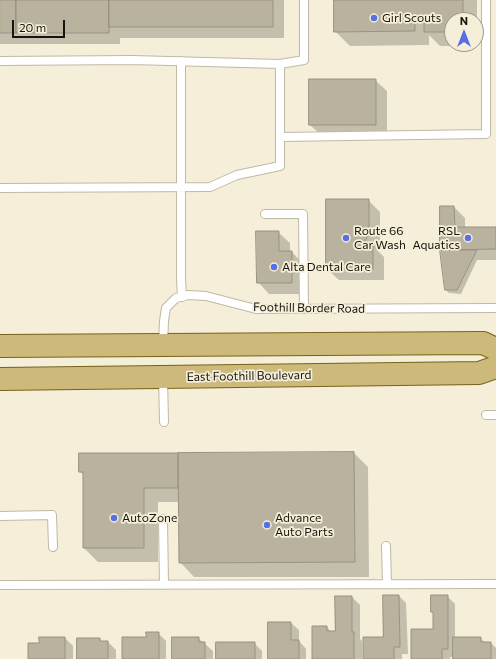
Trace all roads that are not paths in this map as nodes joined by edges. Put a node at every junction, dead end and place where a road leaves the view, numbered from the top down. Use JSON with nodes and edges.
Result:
{"nodes":[{"id":1,"x":304,"y":0,"type":"edge"},
{"id":2,"x":486,"y":0,"type":"edge"},
{"id":3,"x":0,"y":61,"type":"edge"},
{"id":4,"x":181,"y":61,"type":"junction"},
{"id":5,"x":280,"y":64,"type":"junction"},
{"id":6,"x":280,"y":137,"type":"junction"},
{"id":7,"x":0,"y":188,"type":"edge"},
{"id":8,"x":181,"y":188,"type":"junction"},
{"id":9,"x":265,"y":214,"type":"dead end"},
{"id":10,"x":182,"y":297,"type":"junction"},
{"id":11,"x":304,"y":308,"type":"junction"},
{"id":12,"x":496,"y":308,"type":"edge"},
{"id":13,"x":0,"y":346,"type":"edge"},
{"id":14,"x":163,"y":346,"type":"junction"},
{"id":15,"x":496,"y":348,"type":"edge"},
{"id":16,"x":496,"y":367,"type":"edge"},
{"id":17,"x":163,"y":377,"type":"junction"},
{"id":18,"x":0,"y":379,"type":"edge"},
{"id":19,"x":486,"y":415,"type":"dead end"},
{"id":20,"x":496,"y":415,"type":"edge"},
{"id":21,"x":164,"y":422,"type":"dead end"},
{"id":22,"x":0,"y":516,"type":"edge"},
{"id":23,"x":163,"y":519,"type":"dead end"},
{"id":24,"x":386,"y":546,"type":"dead end"},
{"id":25,"x":53,"y":547,"type":"dead end"},
{"id":26,"x":387,"y":584,"type":"junction"},
{"id":27,"x":496,"y":584,"type":"edge"},
{"id":28,"x":0,"y":585,"type":"edge"},
{"id":29,"x":164,"y":585,"type":"junction"}],
"edges":[{"from":1,"to":5,"type":"lane"},
{"from":2,"to":6,"type":"lane"},
{"from":3,"to":4,"type":"lane"},
{"from":4,"to":5,"type":"lane"},
{"from":4,"to":8,"type":"lane"},
{"from":5,"to":6,"type":"lane"},
{"from":6,"to":8,"type":"lane"},
{"from":7,"to":8,"type":"lane"},
{"from":8,"to":10,"type":"lane"},
{"from":9,"to":11,"type":"lane"},
{"from":10,"to":11,"type":"lane","name":"Foothill Border Road"},
{"from":10,"to":14,"type":"lane"},
{"from":11,"to":12,"type":"lane","name":"Foothill Border Road"},
{"from":13,"to":14,"type":"main road"},
{"from":14,"to":15,"type":"main road"},
{"from":16,"to":17,"type":"main road","name":"East Foothill Boulevard"},
{"from":17,"to":18,"type":"main road","name":"East Foothill Boulevard"},
{"from":17,"to":21,"type":"lane"},
{"from":19,"to":20,"type":"lane"},
{"from":22,"to":25,"type":"lane"},
{"from":23,"to":29,"type":"lane"},
{"from":24,"to":26,"type":"lane"},
{"from":26,"to":27,"type":"lane"},
{"from":26,"to":29,"type":"lane"},
{"from":28,"to":29,"type":"lane"}]}
